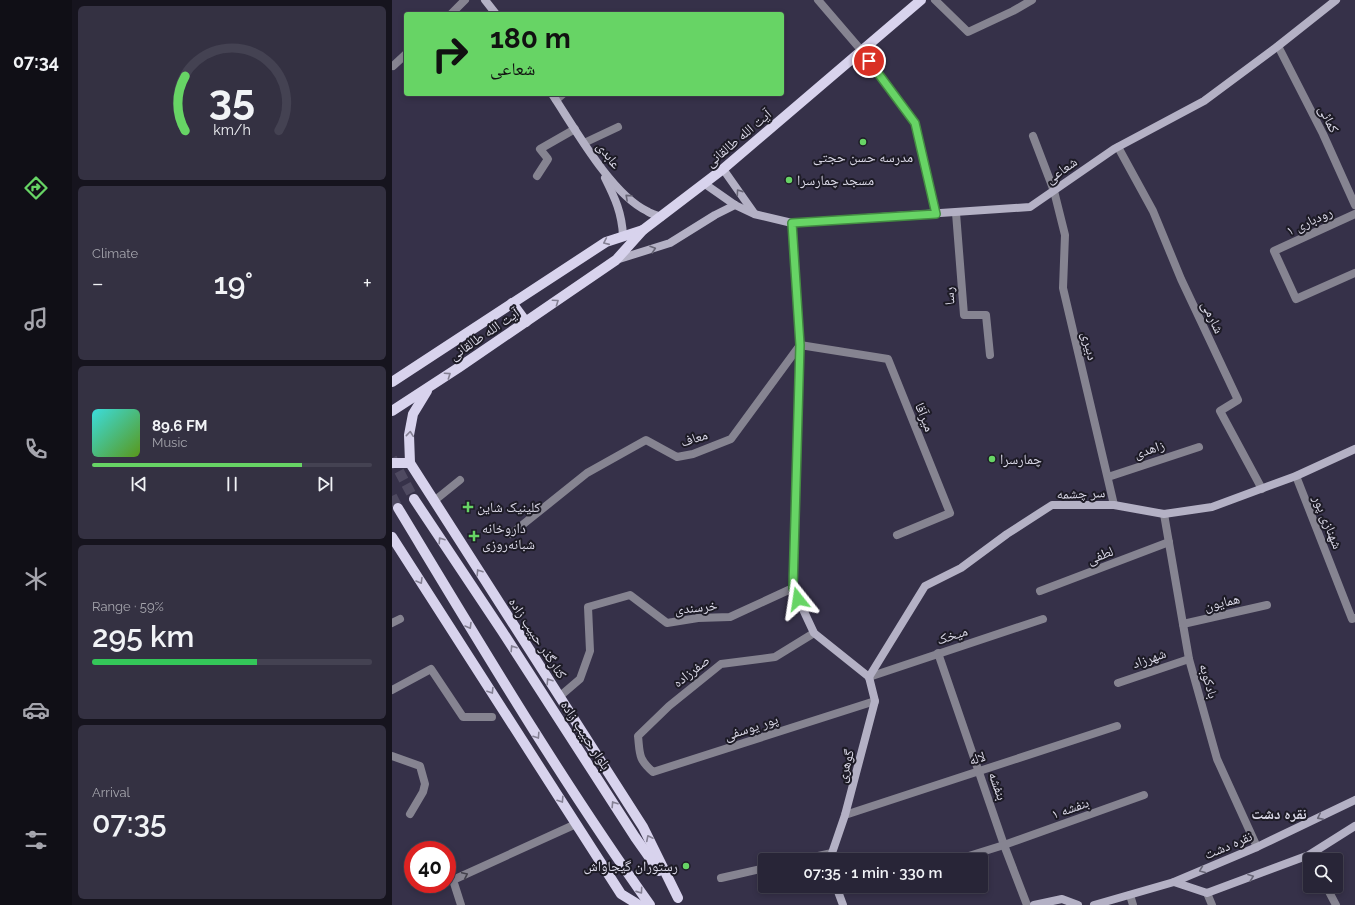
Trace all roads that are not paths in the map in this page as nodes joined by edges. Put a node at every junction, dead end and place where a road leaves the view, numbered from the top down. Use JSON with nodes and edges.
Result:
{"nodes":[{"id":1,"x":465,"y":0,"type":"edge"},
{"id":2,"x":485,"y":0,"type":"edge"},
{"id":3,"x":818,"y":0,"type":"edge"},
{"id":4,"x":921,"y":0,"type":"edge"},
{"id":5,"x":935,"y":0,"type":"edge"},
{"id":6,"x":1032,"y":0,"type":"edge"},
{"id":7,"x":1336,"y":0,"type":"edge"},
{"id":8,"x":453,"y":12,"type":"edge"},
{"id":9,"x":494,"y":12,"type":"edge"},
{"id":10,"x":1278,"y":46,"type":"junction"},
{"id":11,"x":861,"y":50,"type":"junction"},
{"id":12,"x":404,"y":56,"type":"edge"},
{"id":13,"x":393,"y":66,"type":"edge"},
{"id":14,"x":554,"y":97,"type":"edge"},
{"id":15,"x":618,"y":127,"type":"dead end"},
{"id":16,"x":575,"y":129,"type":"junction"},
{"id":17,"x":1033,"y":136,"type":"dead end"},
{"id":18,"x":584,"y":143,"type":"junction"},
{"id":19,"x":1118,"y":147,"type":"junction"},
{"id":20,"x":601,"y":168,"type":"junction"},
{"id":21,"x":723,"y":169,"type":"junction"},
{"id":22,"x":537,"y":176,"type":"dead end"},
{"id":23,"x":705,"y":184,"type":"junction"},
{"id":24,"x":1054,"y":191,"type":"junction"},
{"id":25,"x":735,"y":205,"type":"junction"},
{"id":26,"x":1355,"y":205,"type":"edge"},
{"id":27,"x":956,"y":213,"type":"junction"},
{"id":28,"x":754,"y":214,"type":"junction"},
{"id":29,"x":936,"y":214,"type":"junction"},
{"id":30,"x":1355,"y":214,"type":"edge"},
{"id":31,"x":661,"y":217,"type":"junction"},
{"id":32,"x":792,"y":223,"type":"junction"},
{"id":33,"x":643,"y":230,"type":"junction"},
{"id":34,"x":623,"y":236,"type":"junction"},
{"id":35,"x":616,"y":260,"type":"junction"},
{"id":36,"x":1355,"y":273,"type":"edge"},
{"id":37,"x":512,"y":303,"type":"junction"},
{"id":38,"x":526,"y":322,"type":"junction"},
{"id":39,"x":800,"y":345,"type":"junction"},
{"id":40,"x":990,"y":355,"type":"dead end"},
{"id":41,"x":392,"y":382,"type":"edge"},
{"id":42,"x":428,"y":388,"type":"junction"},
{"id":43,"x":392,"y":411,"type":"edge"},
{"id":44,"x":1199,"y":447,"type":"dead end"},
{"id":45,"x":1355,"y":449,"type":"edge"},
{"id":46,"x":410,"y":462,"type":"junction"},
{"id":47,"x":392,"y":463,"type":"edge"},
{"id":48,"x":1296,"y":476,"type":"junction"},
{"id":49,"x":1108,"y":477,"type":"junction"},
{"id":50,"x":460,"y":480,"type":"dead end"},
{"id":51,"x":1262,"y":489,"type":"junction"},
{"id":52,"x":414,"y":499,"type":"tunnel mouth"},
{"id":53,"x":434,"y":501,"type":"junction"},
{"id":54,"x":1114,"y":505,"type":"junction"},
{"id":55,"x":398,"y":508,"type":"tunnel mouth"},
{"id":56,"x":1164,"y":514,"type":"junction"},
{"id":57,"x":511,"y":534,"type":"dead end"},
{"id":58,"x":897,"y":535,"type":"dead end"},
{"id":59,"x":392,"y":537,"type":"edge"},
{"id":60,"x":1169,"y":542,"type":"junction"},
{"id":61,"x":793,"y":588,"type":"junction"},
{"id":62,"x":1040,"y":591,"type":"dead end"},
{"id":63,"x":1267,"y":605,"type":"dead end"},
{"id":64,"x":1355,"y":618,"type":"edge"},
{"id":65,"x":400,"y":619,"type":"dead end"},
{"id":66,"x":1043,"y":619,"type":"dead end"},
{"id":67,"x":392,"y":622,"type":"edge"},
{"id":68,"x":1183,"y":624,"type":"junction"},
{"id":69,"x":814,"y":633,"type":"junction"},
{"id":70,"x":938,"y":653,"type":"junction"},
{"id":71,"x":1189,"y":659,"type":"junction"},
{"id":72,"x":869,"y":677,"type":"junction"},
{"id":73,"x":1118,"y":683,"type":"dead end"},
{"id":74,"x":392,"y":690,"type":"edge"},
{"id":75,"x":559,"y":697,"type":"junction"},
{"id":76,"x":875,"y":701,"type":"junction"},
{"id":77,"x":492,"y":716,"type":"dead end"},
{"id":78,"x":1117,"y":726,"type":"dead end"},
{"id":79,"x":392,"y":756,"type":"edge"},
{"id":80,"x":640,"y":758,"type":"joint"},
{"id":81,"x":979,"y":771,"type":"junction"},
{"id":82,"x":1144,"y":795,"type":"dead end"},
{"id":83,"x":1355,"y":800,"type":"edge"},
{"id":84,"x":410,"y":814,"type":"dead end"},
{"id":85,"x":845,"y":814,"type":"junction"},
{"id":86,"x":576,"y":824,"type":"junction"},
{"id":87,"x":1355,"y":826,"type":"edge"},
{"id":88,"x":1004,"y":845,"type":"junction"},
{"id":89,"x":1257,"y":847,"type":"junction"},
{"id":90,"x":833,"y":853,"type":"edge"},
{"id":91,"x":978,"y":853,"type":"edge"},
{"id":92,"x":1317,"y":853,"type":"edge"},
{"id":93,"x":1303,"y":860,"type":"edge"},
{"id":94,"x":758,"y":870,"type":"edge"},
{"id":95,"x":721,"y":878,"type":"dead end"},
{"id":96,"x":1174,"y":882,"type":"junction"},
{"id":97,"x":839,"y":893,"type":"edge"},
{"id":98,"x":1207,"y":893,"type":"junction"},
{"id":99,"x":1330,"y":893,"type":"edge"},
{"id":100,"x":1130,"y":895,"type":"junction"},
{"id":101,"x":681,"y":902,"type":"edge"},
{"id":102,"x":461,"y":905,"type":"edge"},
{"id":103,"x":639,"y":905,"type":"edge"},
{"id":104,"x":650,"y":905,"type":"edge"},
{"id":105,"x":843,"y":905,"type":"edge"},
{"id":106,"x":1027,"y":905,"type":"edge"},
{"id":107,"x":1034,"y":905,"type":"edge"},
{"id":108,"x":1078,"y":905,"type":"edge"},
{"id":109,"x":1094,"y":905,"type":"edge"},
{"id":110,"x":1133,"y":905,"type":"edge"},
{"id":111,"x":1212,"y":905,"type":"edge"},
{"id":112,"x":1336,"y":905,"type":"edge"}],
"edges":[{"from":1,"to":8,"type":"street"},
{"from":2,"to":9,"type":"street"},
{"from":3,"to":11,"type":"street"},
{"from":4,"to":11,"type":"main road","name":"آیت الله طالقانی"},
{"from":5,"to":6,"type":"street"},
{"from":7,"to":10,"type":"street","name":"شعاعی"},
{"from":10,"to":19,"type":"street","name":"شعاعی"},
{"from":10,"to":26,"type":"street","name":"کمائی"},
{"from":11,"to":21,"type":"main road","name":"آیت الله طالقانی"},
{"from":11,"to":29,"type":"street"},
{"from":12,"to":13,"type":"street"},
{"from":14,"to":16,"type":"street","name":"عابدی"},
{"from":15,"to":18,"type":"street"},
{"from":16,"to":18,"type":"street","name":"عابدی"},
{"from":16,"to":22,"type":"street"},
{"from":17,"to":24,"type":"street","name":"دبیری"},
{"from":18,"to":20,"type":"street","name":"عابدی"},
{"from":19,"to":24,"type":"street","name":"شعاعی"},
{"from":19,"to":51,"type":"street","name":"شارمی"},
{"from":31,"to":20,"type":"street","name":"عابدی","one_way":true},
{"from":20,"to":34,"type":"street"},
{"from":21,"to":23,"type":"main road","name":"آیت الله طالقانی"},
{"from":28,"to":21,"type":"street","one_way":true},
{"from":23,"to":25,"type":"street","name":"شعاعی"},
{"from":23,"to":31,"type":"main road","name":"آیت الله طالقانی"},
{"from":24,"to":27,"type":"street","name":"شعاعی"},
{"from":24,"to":49,"type":"street","name":"دبیری"},
{"from":25,"to":28,"type":"street","name":"شعاعی"},
{"from":35,"to":25,"type":"street","one_way":true},
{"from":27,"to":29,"type":"street","name":"شعاعی"},
{"from":27,"to":40,"type":"street","name":"رسا"},
{"from":28,"to":32,"type":"street","name":"شعاعی"},
{"from":29,"to":32,"type":"street","name":"شعاعی"},
{"from":30,"to":36,"type":"street","name":"رودباری ۱"},
{"from":31,"to":33,"type":"main road","name":"آیت الله طالقانی"},
{"from":32,"to":39,"type":"street"},
{"from":33,"to":34,"type":"main road","name":"آیت الله طالقانی"},
{"from":33,"to":35,"type":"main road","name":"آیت الله طالقانی"},
{"from":34,"to":37,"type":"main road","name":"آیت الله طالقانی","one_way":true},
{"from":38,"to":35,"type":"main road","name":"آیت الله طالقانی","one_way":true},
{"from":37,"to":38,"type":"main road"},
{"from":37,"to":41,"type":"main road","name":"آیت الله طالقانی"},
{"from":42,"to":38,"type":"main road","name":"آیت الله طالقانی","one_way":true},
{"from":39,"to":57,"type":"street","name":"معاف"},
{"from":39,"to":58,"type":"street","name":"میرآقا"},
{"from":39,"to":61,"type":"street"},
{"from":42,"to":43,"type":"main road","name":"آیت الله طالقانی"},
{"from":46,"to":42,"type":"main road","name":"کنارگذر حبیب زاده","one_way":true},
{"from":44,"to":49,"type":"street","name":"زاهدی"},
{"from":45,"to":48,"type":"street","name":"سر چشمه"},
{"from":46,"to":47,"type":"main road"},
{"from":46,"to":53,"type":"main road","name":"کنارگذر حبیب زاده"},
{"from":48,"to":51,"type":"street","name":"سر چشمه"},
{"from":48,"to":64,"type":"street","name":"شهنازی پور"},
{"from":49,"to":54,"type":"street","name":"دبیری"},
{"from":50,"to":53,"type":"street"},
{"from":51,"to":56,"type":"street","name":"سر چشمه"},
{"from":101,"to":52,"type":"main road","name":"بلوار حبیب زاده","one_way":true},
{"from":75,"to":53,"type":"main road","name":"کنارگذر حبیب زاده","one_way":true},
{"from":54,"to":56,"type":"street","name":"سر چشمه"},
{"from":54,"to":72,"type":"street","name":"سر چشمه"},
{"from":55,"to":104,"type":"main road","one_way":true},
{"from":56,"to":60,"type":"street","name":"بادکوبه"},
{"from":59,"to":86,"type":"main road","one_way":true},
{"from":60,"to":62,"type":"street","name":"لطفی"},
{"from":60,"to":68,"type":"street","name":"بادکوبه"},
{"from":61,"to":69,"type":"street"},
{"from":61,"to":75,"type":"street","name":"خرسندی"},
{"from":63,"to":68,"type":"street","name":"همایون"},
{"from":65,"to":67,"type":"street"},
{"from":66,"to":70,"type":"street","name":"میخک"},
{"from":68,"to":71,"type":"street","name":"بادکوبه"},
{"from":69,"to":72,"type":"street"},
{"from":69,"to":80,"type":"street","name":"صفرزاده"},
{"from":70,"to":72,"type":"street","name":"میخک"},
{"from":70,"to":81,"type":"street","name":"بنفشه"},
{"from":71,"to":73,"type":"street","name":"شهرزاد"},
{"from":71,"to":89,"type":"street","name":"بادکوبه"},
{"from":72,"to":76,"type":"street","name":"گوهری"},
{"from":74,"to":77,"type":"street"},
{"from":101,"to":75,"type":"main road","name":"کنارگذر حبیب زاده","one_way":true},
{"from":76,"to":80,"type":"street","name":"پور یوسفی"},
{"from":76,"to":85,"type":"street","name":"گوهری"},
{"from":78,"to":81,"type":"street","name":"لاله"},
{"from":79,"to":84,"type":"street"},
{"from":81,"to":85,"type":"street","name":"لاله"},
{"from":81,"to":88,"type":"street","name":"بنفشه"},
{"from":82,"to":88,"type":"street","name":"بنفشه ۱"},
{"from":83,"to":89,"type":"street","name":"نقره دشت","one_way":true},
{"from":85,"to":90,"type":"street","name":"گوهری"},
{"from":102,"to":86,"type":"street","one_way":true},
{"from":86,"to":103,"type":"main road"},
{"from":87,"to":92,"type":"street"},
{"from":88,"to":91,"type":"street","name":"بنفشه ۱"},
{"from":88,"to":106,"type":"street","name":"بنفشه"},
{"from":89,"to":96,"type":"street","name":"نقره دشت","one_way":true},
{"from":98,"to":93,"type":"street","one_way":true},
{"from":94,"to":95,"type":"street"},
{"from":96,"to":98,"type":"street"},
{"from":96,"to":100,"type":"street","name":"نقره دشت"},
{"from":97,"to":105,"type":"street"},
{"from":98,"to":111,"type":"street"},
{"from":99,"to":112,"type":"street"},
{"from":100,"to":109,"type":"street","name":"نقره دشت"},
{"from":100,"to":110,"type":"street"},
{"from":107,"to":108,"type":"street"}]}
